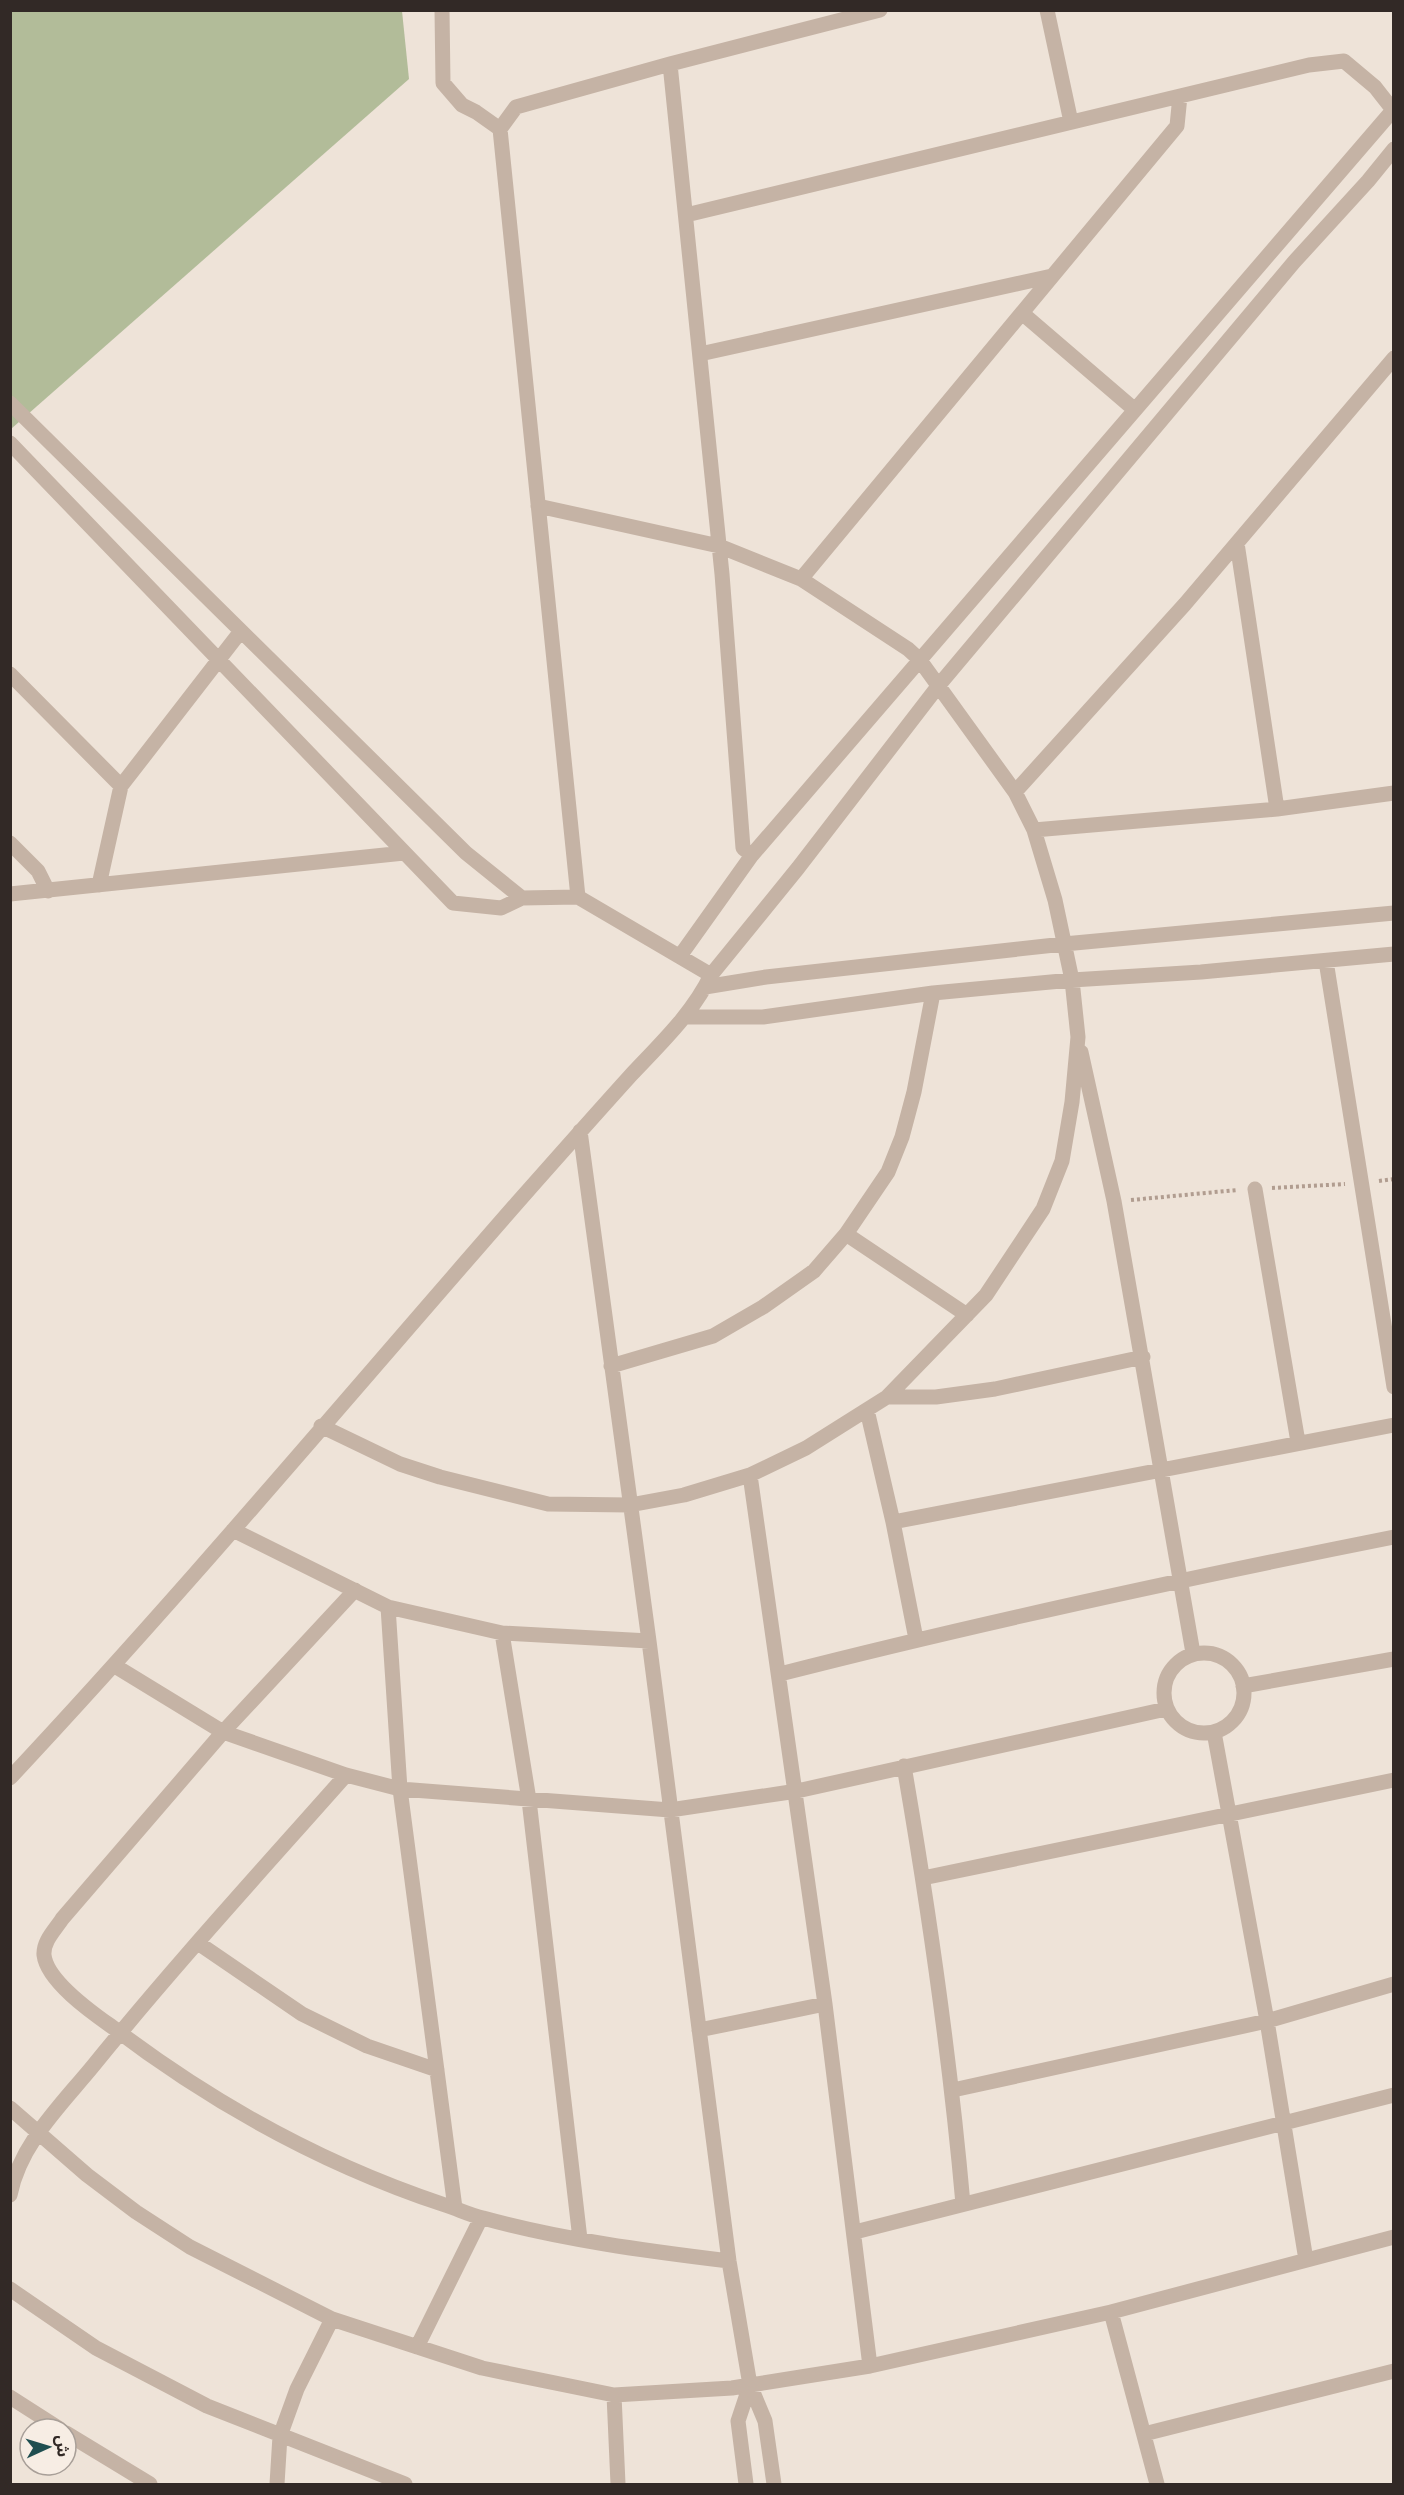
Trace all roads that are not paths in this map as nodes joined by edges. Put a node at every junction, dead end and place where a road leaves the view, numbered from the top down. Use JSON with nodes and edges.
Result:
{"nodes":[{"id":1,"x":442,"y":10,"type":"edge"},
{"id":2,"x":880,"y":10,"type":"edge"},
{"id":3,"x":1047,"y":10,"type":"edge"},
{"id":4,"x":670,"y":64,"type":"junction"},
{"id":5,"x":1180,"y":96,"type":"junction"},
{"id":6,"x":1393,"y":109,"type":"edge"},
{"id":7,"x":1071,"y":122,"type":"junction"},
{"id":8,"x":500,"y":129,"type":"junction"},
{"id":9,"x":1376,"y":129,"type":"junction"},
{"id":10,"x":1394,"y":143,"type":"edge"},
{"id":11,"x":1394,"y":149,"type":"edge"},
{"id":12,"x":686,"y":215,"type":"junction"},
{"id":13,"x":1052,"y":276,"type":"junction"},
{"id":14,"x":1022,"y":313,"type":"junction"},
{"id":15,"x":700,"y":354,"type":"junction"},
{"id":16,"x":1394,"y":358,"type":"edge"},
{"id":17,"x":10,"y":403,"type":"edge"},
{"id":18,"x":1135,"y":410,"type":"junction"},
{"id":19,"x":10,"y":443,"type":"edge"},
{"id":20,"x":538,"y":506,"type":"junction"},
{"id":21,"x":1237,"y":543,"type":"junction"},
{"id":22,"x":719,"y":546,"type":"junction"},
{"id":23,"x":801,"y":579,"type":"junction"},
{"id":24,"x":241,"y":631,"type":"junction"},
{"id":25,"x":218,"y":658,"type":"junction"},
{"id":26,"x":919,"y":659,"type":"junction"},
{"id":27,"x":10,"y":674,"type":"edge"},
{"id":28,"x":939,"y":685,"type":"junction"},
{"id":29,"x":121,"y":786,"type":"junction"},
{"id":30,"x":1015,"y":792,"type":"junction"},
{"id":31,"x":1394,"y":793,"type":"edge"},
{"id":32,"x":1276,"y":809,"type":"junction"},
{"id":33,"x":1034,"y":830,"type":"junction"},
{"id":34,"x":10,"y":843,"type":"edge"},
{"id":35,"x":404,"y":853,"type":"junction"},
{"id":36,"x":752,"y":855,"type":"junction"},
{"id":37,"x":99,"y":885,"type":"junction"},
{"id":38,"x":48,"y":891,"type":"junction"},
{"id":39,"x":10,"y":894,"type":"edge"},
{"id":40,"x":578,"y":897,"type":"junction"},
{"id":41,"x":522,"y":898,"type":"junction"},
{"id":42,"x":1394,"y":914,"type":"edge"},
{"id":43,"x":1064,"y":944,"type":"junction"},
{"id":44,"x":1394,"y":954,"type":"edge"},
{"id":45,"x":680,"y":956,"type":"junction"},
{"id":46,"x":1326,"y":961,"type":"junction"},
{"id":47,"x":1072,"y":980,"type":"junction"},
{"id":48,"x":708,"y":981,"type":"junction"},
{"id":49,"x":933,"y":993,"type":"junction"},
{"id":50,"x":684,"y":1017,"type":"junction"},
{"id":51,"x":1078,"y":1037,"type":"junction"},
{"id":52,"x":580,"y":1131,"type":"junction"},
{"id":53,"x":1255,"y":1189,"type":"dead end"},
{"id":54,"x":846,"y":1234,"type":"junction"},
{"id":55,"x":967,"y":1315,"type":"junction"},
{"id":56,"x":1143,"y":1357,"type":"junction"},
{"id":57,"x":611,"y":1366,"type":"junction"},
{"id":58,"x":1394,"y":1387,"type":"edge"},
{"id":59,"x":887,"y":1397,"type":"junction"},
{"id":60,"x":867,"y":1410,"type":"junction"},
{"id":61,"x":1394,"y":1425,"type":"edge"},
{"id":62,"x":321,"y":1426,"type":"junction"},
{"id":63,"x":1298,"y":1442,"type":"junction"},
{"id":64,"x":1160,"y":1468,"type":"junction"},
{"id":65,"x":750,"y":1475,"type":"junction"},
{"id":66,"x":630,"y":1505,"type":"junction"},
{"id":67,"x":893,"y":1522,"type":"junction"},
{"id":68,"x":233,"y":1530,"type":"junction"},
{"id":69,"x":1394,"y":1537,"type":"edge"},
{"id":70,"x":1180,"y":1579,"type":"junction"},
{"id":71,"x":355,"y":1590,"type":"junction"},
{"id":72,"x":388,"y":1607,"type":"junction"},
{"id":73,"x":502,"y":1633,"type":"junction"},
{"id":74,"x":915,"y":1639,"type":"junction"},
{"id":75,"x":649,"y":1641,"type":"junction"},
{"id":76,"x":1193,"y":1653,"type":"junction"},
{"id":77,"x":1394,"y":1659,"type":"edge"},
{"id":78,"x":115,"y":1666,"type":"junction"},
{"id":79,"x":780,"y":1674,"type":"junction"},
{"id":80,"x":1243,"y":1686,"type":"junction"},
{"id":81,"x":1166,"y":1708,"type":"junction"},
{"id":82,"x":223,"y":1732,"type":"junction"},
{"id":83,"x":1214,"y":1732,"type":"junction"},
{"id":84,"x":904,"y":1766,"type":"junction"},
{"id":85,"x":346,"y":1775,"type":"junction"},
{"id":86,"x":10,"y":1778,"type":"edge"},
{"id":87,"x":1394,"y":1780,"type":"edge"},
{"id":88,"x":400,"y":1789,"type":"junction"},
{"id":89,"x":796,"y":1791,"type":"junction"},
{"id":90,"x":529,"y":1800,"type":"junction"},
{"id":91,"x":670,"y":1810,"type":"junction"},
{"id":92,"x":1231,"y":1814,"type":"junction"},
{"id":93,"x":923,"y":1878,"type":"junction"},
{"id":94,"x":198,"y":1943,"type":"junction"},
{"id":95,"x":1394,"y":1984,"type":"edge"},
{"id":96,"x":825,"y":2004,"type":"junction"},
{"id":97,"x":1267,"y":2021,"type":"junction"},
{"id":98,"x":699,"y":2030,"type":"junction"},
{"id":99,"x":120,"y":2033,"type":"junction"},
{"id":100,"x":437,"y":2070,"type":"junction"},
{"id":101,"x":953,"y":2091,"type":"junction"},
{"id":102,"x":1394,"y":2095,"type":"edge"},
{"id":103,"x":10,"y":2108,"type":"edge"},
{"id":104,"x":1284,"y":2123,"type":"junction"},
{"id":105,"x":40,"y":2132,"type":"junction"},
{"id":106,"x":10,"y":2195,"type":"edge"},
{"id":107,"x":963,"y":2204,"type":"junction"},
{"id":108,"x":455,"y":2208,"type":"junction"},
{"id":109,"x":482,"y":2218,"type":"junction"},
{"id":110,"x":855,"y":2232,"type":"junction"},
{"id":111,"x":1394,"y":2237,"type":"edge"},
{"id":112,"x":580,"y":2239,"type":"junction"},
{"id":113,"x":1306,"y":2260,"type":"junction"},
{"id":114,"x":729,"y":2261,"type":"junction"},
{"id":115,"x":10,"y":2289,"type":"edge"},
{"id":116,"x":1111,"y":2312,"type":"junction"},
{"id":117,"x":332,"y":2319,"type":"junction"},
{"id":118,"x":417,"y":2347,"type":"junction"},
{"id":119,"x":870,"y":2366,"type":"junction"},
{"id":120,"x":1394,"y":2371,"type":"edge"},
{"id":121,"x":750,"y":2385,"type":"junction"},
{"id":122,"x":614,"y":2395,"type":"junction"},
{"id":123,"x":10,"y":2397,"type":"edge"},
{"id":124,"x":41,"y":2417,"type":"edge"},
{"id":125,"x":1144,"y":2434,"type":"junction"},
{"id":126,"x":280,"y":2436,"type":"junction"},
{"id":127,"x":78,"y":2440,"type":"edge"},
{"id":128,"x":150,"y":2484,"type":"edge"},
{"id":129,"x":277,"y":2484,"type":"edge"},
{"id":130,"x":405,"y":2484,"type":"edge"},
{"id":131,"x":618,"y":2484,"type":"edge"},
{"id":132,"x":746,"y":2484,"type":"edge"},
{"id":133,"x":774,"y":2484,"type":"edge"},
{"id":134,"x":1156,"y":2484,"type":"edge"}],
"edges":[{"from":1,"to":8,"type":"street"},
{"from":2,"to":4,"type":"street"},
{"from":3,"to":7,"type":"street"},
{"from":4,"to":8,"type":"street"},
{"from":4,"to":12,"type":"street"},
{"from":5,"to":6,"type":"street"},
{"from":5,"to":7,"type":"street"},
{"from":5,"to":13,"type":"street"},
{"from":6,"to":9,"type":"street"},
{"from":7,"to":12,"type":"street"},
{"from":8,"to":20,"type":"street"},
{"from":9,"to":10,"type":"street"},
{"from":9,"to":18,"type":"street"},
{"from":11,"to":28,"type":"street"},
{"from":12,"to":15,"type":"street"},
{"from":13,"to":14,"type":"street"},
{"from":13,"to":15,"type":"street"},
{"from":14,"to":18,"type":"street"},
{"from":14,"to":23,"type":"street"},
{"from":15,"to":22,"type":"street"},
{"from":16,"to":21,"type":"street"},
{"from":17,"to":24,"type":"street"},
{"from":18,"to":26,"type":"street"},
{"from":19,"to":25,"type":"street"},
{"from":20,"to":22,"type":"street"},
{"from":20,"to":40,"type":"street"},
{"from":21,"to":30,"type":"street"},
{"from":21,"to":32,"type":"street"},
{"from":22,"to":23,"type":"street"},
{"from":22,"to":36,"type":"street"},
{"from":23,"to":26,"type":"street"},
{"from":24,"to":25,"type":"street"},
{"from":24,"to":41,"type":"street"},
{"from":25,"to":29,"type":"street"},
{"from":25,"to":35,"type":"street"},
{"from":26,"to":28,"type":"street"},
{"from":26,"to":36,"type":"street"},
{"from":27,"to":29,"type":"street"},
{"from":28,"to":30,"type":"street"},
{"from":28,"to":48,"type":"street"},
{"from":29,"to":37,"type":"street"},
{"from":30,"to":33,"type":"street"},
{"from":31,"to":32,"type":"street"},
{"from":32,"to":33,"type":"street"},
{"from":33,"to":43,"type":"street"},
{"from":34,"to":38,"type":"street"},
{"from":35,"to":37,"type":"street"},
{"from":35,"to":41,"type":"street"},
{"from":36,"to":45,"type":"street"},
{"from":37,"to":38,"type":"street"},
{"from":38,"to":39,"type":"street"},
{"from":40,"to":41,"type":"street"},
{"from":40,"to":45,"type":"street"},
{"from":42,"to":43,"type":"street"},
{"from":43,"to":47,"type":"street"},
{"from":43,"to":48,"type":"street"},
{"from":44,"to":46,"type":"street"},
{"from":45,"to":48,"type":"street"},
{"from":46,"to":47,"type":"street"},
{"from":46,"to":58,"type":"street"},
{"from":47,"to":49,"type":"street"},
{"from":47,"to":51,"type":"street"},
{"from":48,"to":50,"type":"street"},
{"from":49,"to":50,"type":"street"},
{"from":49,"to":54,"type":"street"},
{"from":50,"to":52,"type":"street"},
{"from":51,"to":55,"type":"street"},
{"from":51,"to":56,"type":"street"},
{"from":52,"to":57,"type":"street"},
{"from":52,"to":62,"type":"street"},
{"from":53,"to":63,"type":"street"},
{"from":54,"to":55,"type":"street"},
{"from":54,"to":57,"type":"street"},
{"from":55,"to":59,"type":"street"},
{"from":56,"to":59,"type":"street"},
{"from":56,"to":64,"type":"street"},
{"from":57,"to":66,"type":"street"},
{"from":59,"to":60,"type":"street"},
{"from":60,"to":65,"type":"street"},
{"from":60,"to":67,"type":"street"},
{"from":61,"to":63,"type":"street"},
{"from":62,"to":66,"type":"street"},
{"from":62,"to":68,"type":"street"},
{"from":63,"to":64,"type":"street"},
{"from":64,"to":67,"type":"street"},
{"from":64,"to":70,"type":"street"},
{"from":65,"to":66,"type":"street"},
{"from":65,"to":79,"type":"street"},
{"from":66,"to":75,"type":"street"},
{"from":67,"to":74,"type":"street"},
{"from":68,"to":71,"type":"street"},
{"from":68,"to":78,"type":"street"},
{"from":69,"to":70,"type":"street"},
{"from":70,"to":74,"type":"street"},
{"from":70,"to":76,"type":"street"},
{"from":71,"to":72,"type":"street"},
{"from":71,"to":82,"type":"street"},
{"from":72,"to":73,"type":"street"},
{"from":72,"to":88,"type":"street"},
{"from":73,"to":75,"type":"street"},
{"from":73,"to":90,"type":"street"},
{"from":74,"to":79,"type":"street"},
{"from":75,"to":91,"type":"street"},
{"from":76,"to":80,"type":"street"},
{"from":76,"to":81,"type":"street"},
{"from":77,"to":80,"type":"street"},
{"from":78,"to":82,"type":"street"},
{"from":78,"to":86,"type":"street"},
{"from":79,"to":89,"type":"street"},
{"from":80,"to":83,"type":"street"},
{"from":81,"to":83,"type":"street"},
{"from":81,"to":84,"type":"street"},
{"from":82,"to":85,"type":"street"},
{"from":82,"to":99,"type":"street"},
{"from":83,"to":92,"type":"street"},
{"from":84,"to":89,"type":"street"},
{"from":84,"to":93,"type":"street"},
{"from":85,"to":88,"type":"street"},
{"from":85,"to":94,"type":"street"},
{"from":87,"to":92,"type":"street"},
{"from":88,"to":90,"type":"street"},
{"from":88,"to":100,"type":"street"},
{"from":89,"to":91,"type":"street"},
{"from":89,"to":96,"type":"street"},
{"from":90,"to":91,"type":"street"},
{"from":90,"to":112,"type":"street"},
{"from":91,"to":98,"type":"street"},
{"from":92,"to":93,"type":"street"},
{"from":92,"to":97,"type":"street"},
{"from":93,"to":101,"type":"street"},
{"from":94,"to":99,"type":"street"},
{"from":94,"to":100,"type":"street"},
{"from":95,"to":97,"type":"street"},
{"from":96,"to":98,"type":"street"},
{"from":96,"to":110,"type":"street"},
{"from":97,"to":101,"type":"street"},
{"from":97,"to":104,"type":"street"},
{"from":98,"to":114,"type":"street"},
{"from":99,"to":105,"type":"street"},
{"from":99,"to":108,"type":"street"},
{"from":100,"to":108,"type":"street"},
{"from":101,"to":107,"type":"street"},
{"from":102,"to":104,"type":"street"},
{"from":103,"to":105,"type":"street"},
{"from":104,"to":107,"type":"street"},
{"from":104,"to":113,"type":"street"},
{"from":105,"to":106,"type":"street"},
{"from":105,"to":117,"type":"street"},
{"from":107,"to":110,"type":"street"},
{"from":108,"to":109,"type":"street"},
{"from":109,"to":112,"type":"street"},
{"from":109,"to":118,"type":"street"},
{"from":110,"to":119,"type":"street"},
{"from":111,"to":113,"type":"street"},
{"from":112,"to":114,"type":"street"},
{"from":113,"to":116,"type":"street"},
{"from":114,"to":121,"type":"street"},
{"from":115,"to":126,"type":"street"},
{"from":116,"to":119,"type":"street"},
{"from":116,"to":125,"type":"street"},
{"from":117,"to":118,"type":"street"},
{"from":117,"to":126,"type":"street"},
{"from":118,"to":122,"type":"street"},
{"from":119,"to":121,"type":"street"},
{"from":120,"to":125,"type":"street"},
{"from":121,"to":122,"type":"street"},
{"from":121,"to":132,"type":"street"},
{"from":121,"to":133,"type":"street"},
{"from":122,"to":131,"type":"street"},
{"from":123,"to":124,"type":"street"},
{"from":125,"to":134,"type":"street"},
{"from":126,"to":129,"type":"street"},
{"from":126,"to":130,"type":"street"},
{"from":127,"to":128,"type":"street"}]}
